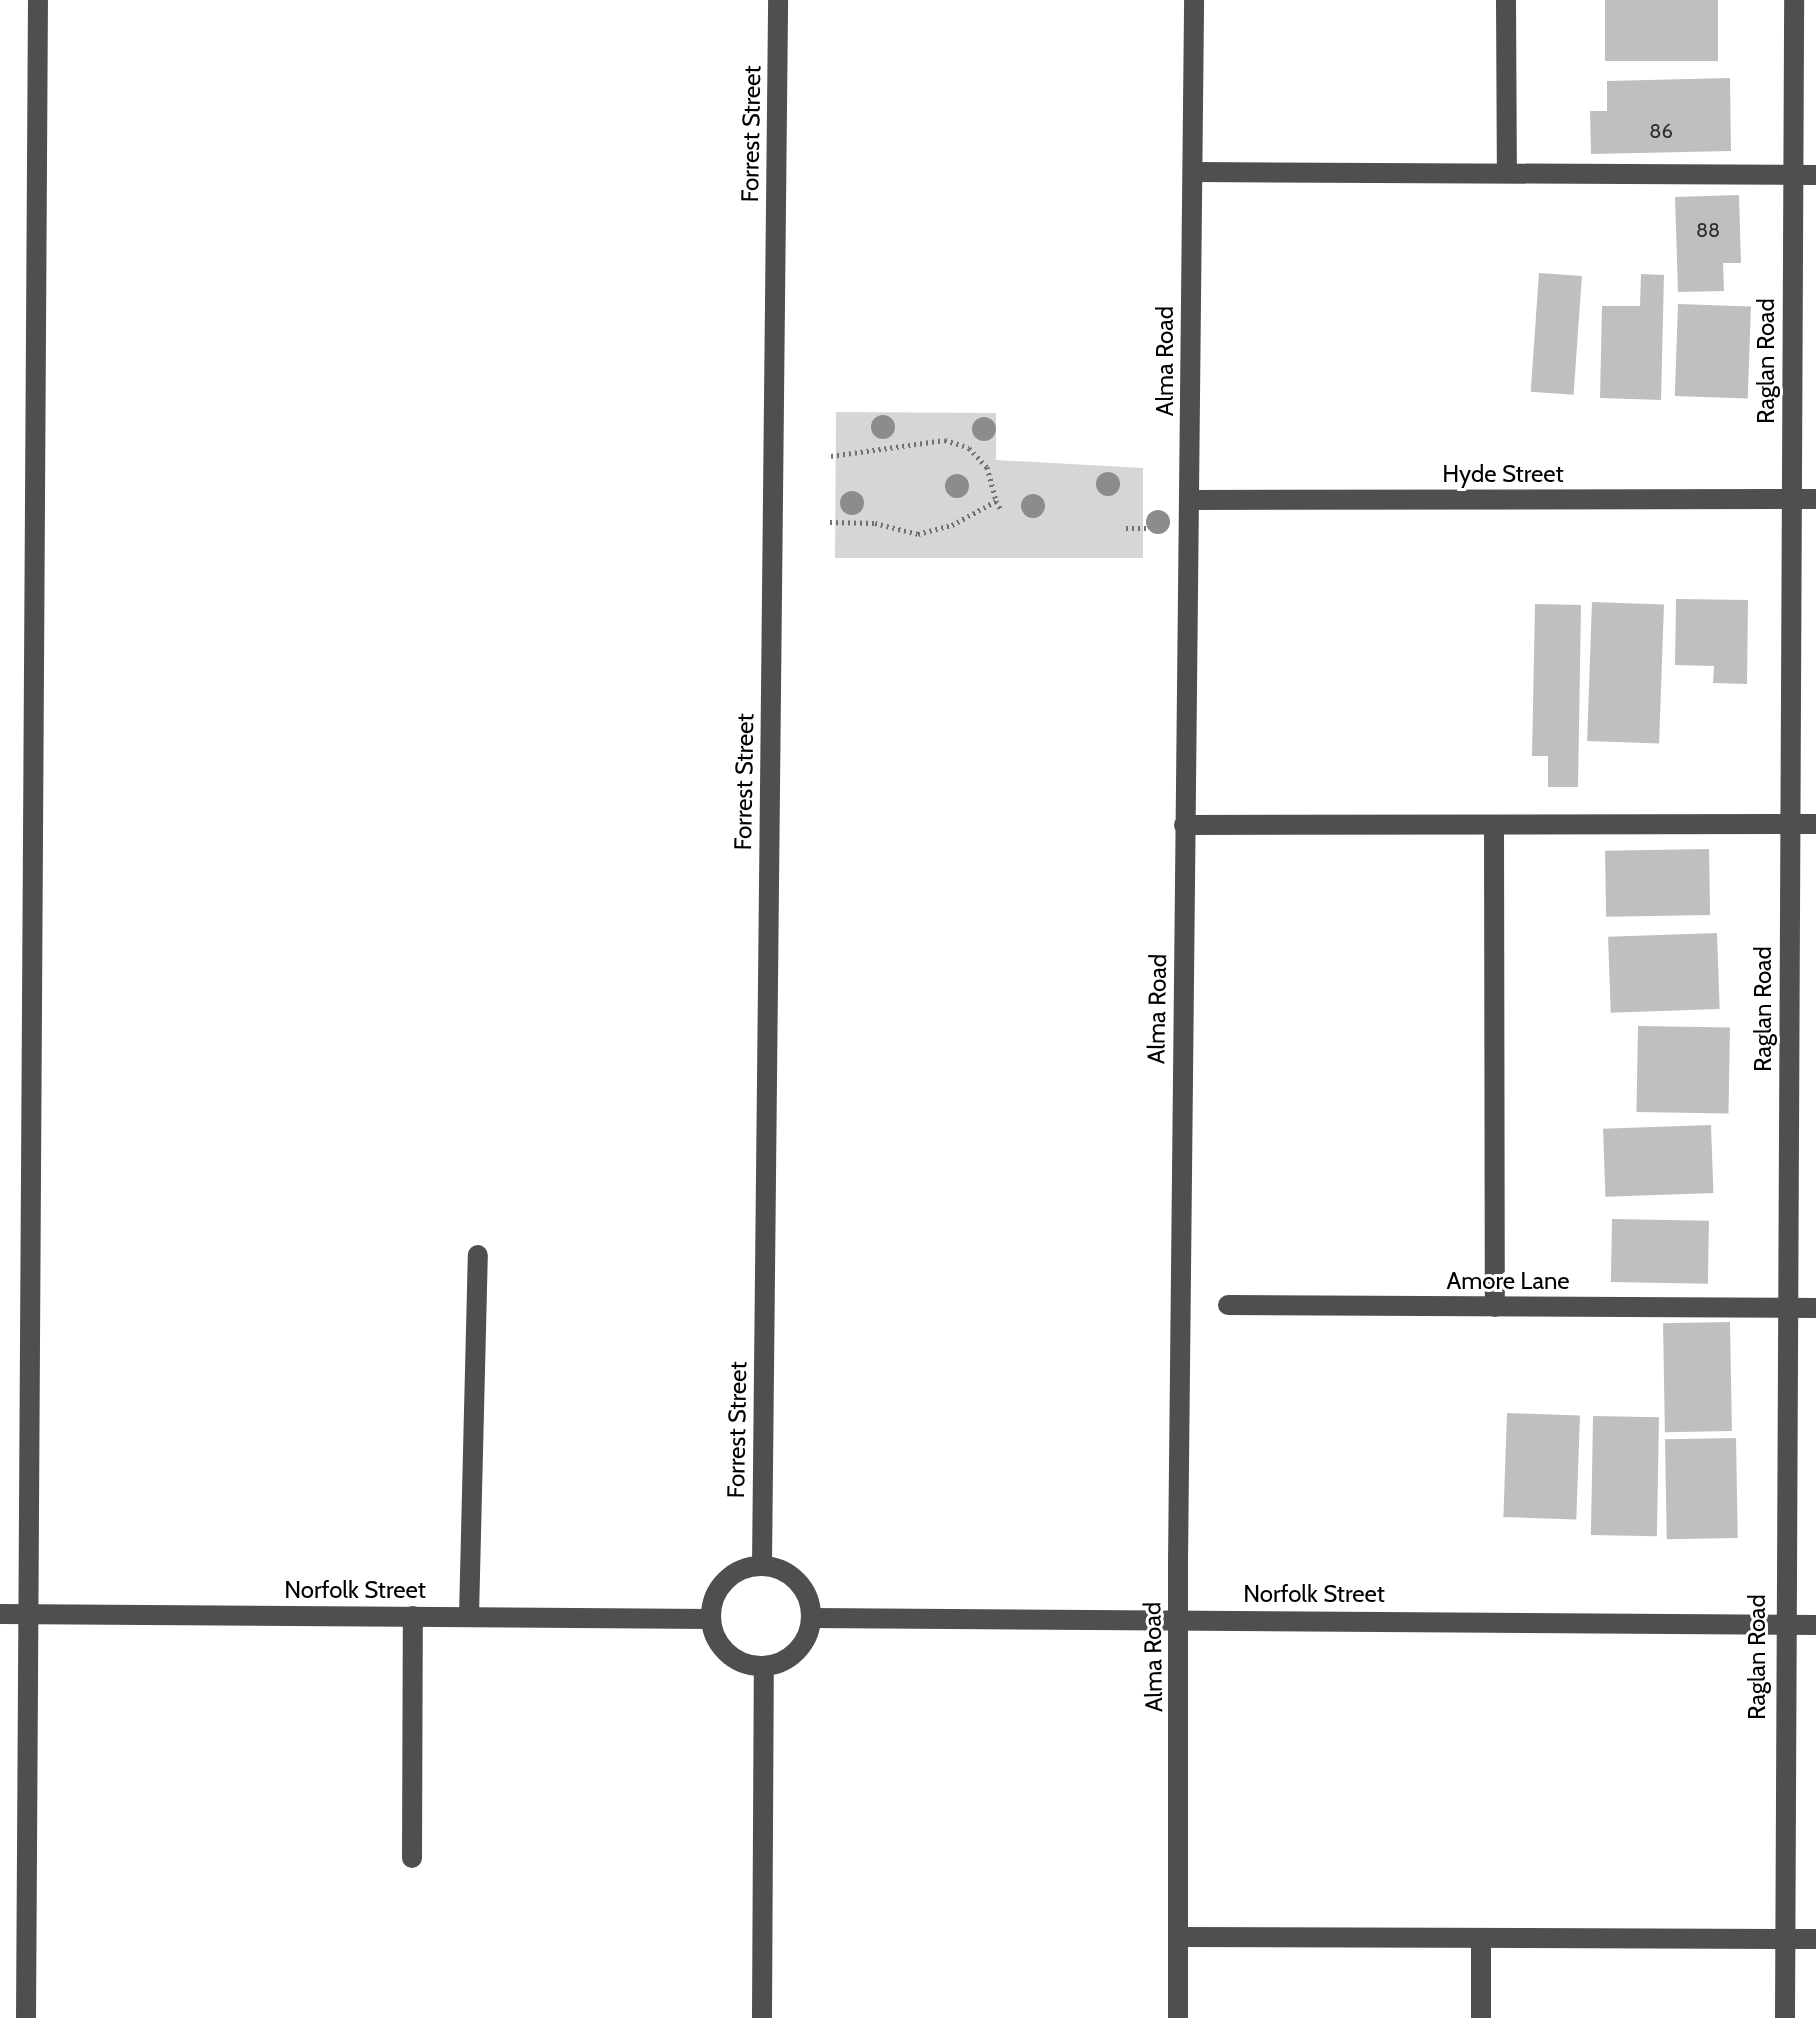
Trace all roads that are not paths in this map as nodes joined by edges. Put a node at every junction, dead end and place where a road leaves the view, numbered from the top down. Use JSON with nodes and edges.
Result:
{"nodes":[{"id":1,"x":38,"y":0,"type":"edge"},
{"id":2,"x":778,"y":0,"type":"edge"},
{"id":3,"x":1194,"y":0,"type":"edge"},
{"id":4,"x":1506,"y":0,"type":"edge"},
{"id":5,"x":1794,"y":0,"type":"edge"},
{"id":6,"x":1193,"y":172,"type":"junction"},
{"id":7,"x":1507,"y":173,"type":"junction"},
{"id":8,"x":1793,"y":175,"type":"junction"},
{"id":9,"x":1816,"y":175,"type":"edge"},
{"id":10,"x":1791,"y":499,"type":"junction"},
{"id":11,"x":1816,"y":499,"type":"edge"},
{"id":12,"x":1190,"y":500,"type":"junction"},
{"id":13,"x":1790,"y":824,"type":"junction"},
{"id":14,"x":1816,"y":824,"type":"edge"},
{"id":15,"x":1184,"y":825,"type":"junction"},
{"id":16,"x":1494,"y":825,"type":"junction"},
{"id":17,"x":478,"y":1255,"type":"dead end"},
{"id":18,"x":1228,"y":1305,"type":"dead end"},
{"id":19,"x":1495,"y":1307,"type":"junction"},
{"id":20,"x":1788,"y":1308,"type":"junction"},
{"id":21,"x":1816,"y":1308,"type":"edge"},
{"id":22,"x":762,"y":1565,"type":"junction"},
{"id":23,"x":0,"y":1614,"type":"edge"},
{"id":24,"x":28,"y":1615,"type":"junction"},
{"id":25,"x":413,"y":1616,"type":"junction"},
{"id":26,"x":469,"y":1616,"type":"junction"},
{"id":27,"x":812,"y":1618,"type":"junction"},
{"id":28,"x":710,"y":1619,"type":"junction"},
{"id":29,"x":1178,"y":1620,"type":"junction"},
{"id":30,"x":1783,"y":1624,"type":"junction"},
{"id":31,"x":1816,"y":1625,"type":"edge"},
{"id":32,"x":764,"y":1668,"type":"junction"},
{"id":33,"x":412,"y":1858,"type":"dead end"},
{"id":34,"x":1179,"y":1937,"type":"junction"},
{"id":35,"x":1785,"y":1939,"type":"junction"},
{"id":36,"x":1816,"y":1939,"type":"edge"},
{"id":37,"x":1481,"y":1940,"type":"junction"},
{"id":38,"x":26,"y":2018,"type":"edge"},
{"id":39,"x":762,"y":2018,"type":"edge"},
{"id":40,"x":1178,"y":2018,"type":"edge"},
{"id":41,"x":1481,"y":2018,"type":"edge"},
{"id":42,"x":1785,"y":2018,"type":"edge"}],
"edges":[{"from":1,"to":24,"type":"street"},
{"from":2,"to":22,"type":"street","name":"Forrest Street"},
{"from":3,"to":6,"type":"street","name":"Alma Road"},
{"from":4,"to":7,"type":"street"},
{"from":5,"to":8,"type":"street","name":"Raglan Road"},
{"from":6,"to":7,"type":"street"},
{"from":6,"to":12,"type":"street","name":"Alma Road"},
{"from":7,"to":8,"type":"street"},
{"from":8,"to":9,"type":"street"},
{"from":8,"to":10,"type":"street","name":"Raglan Road"},
{"from":10,"to":11,"type":"street","name":"Hyde Street"},
{"from":10,"to":12,"type":"street","name":"Hyde Street"},
{"from":10,"to":13,"type":"street","name":"Raglan Road"},
{"from":12,"to":15,"type":"street","name":"Alma Road"},
{"from":13,"to":14,"type":"street"},
{"from":13,"to":16,"type":"street"},
{"from":13,"to":20,"type":"street","name":"Raglan Road"},
{"from":15,"to":16,"type":"street"},
{"from":15,"to":29,"type":"street","name":"Alma Road"},
{"from":16,"to":19,"type":"street"},
{"from":17,"to":26,"type":"street"},
{"from":18,"to":19,"type":"street","name":"Amore Lane"},
{"from":19,"to":20,"type":"street","name":"Amore Lane"},
{"from":20,"to":21,"type":"street","name":"Amore Lane"},
{"from":20,"to":30,"type":"street","name":"Raglan Road"},
{"from":22,"to":27,"type":"street"},
{"from":22,"to":28,"type":"street"},
{"from":23,"to":24,"type":"street","name":"Norfolk Street"},
{"from":24,"to":25,"type":"street","name":"Norfolk Street"},
{"from":24,"to":38,"type":"street"},
{"from":25,"to":26,"type":"street","name":"Norfolk Street"},
{"from":25,"to":33,"type":"street"},
{"from":26,"to":28,"type":"street","name":"Norfolk Street"},
{"from":27,"to":29,"type":"street","name":"Norfolk Street"},
{"from":27,"to":32,"type":"street"},
{"from":28,"to":32,"type":"street"},
{"from":29,"to":30,"type":"street","name":"Norfolk Street"},
{"from":29,"to":34,"type":"street","name":"Alma Road"},
{"from":30,"to":31,"type":"street","name":"Norfolk Street"},
{"from":30,"to":35,"type":"street","name":"Raglan Road"},
{"from":32,"to":39,"type":"street"},
{"from":34,"to":37,"type":"street"},
{"from":34,"to":40,"type":"street","name":"Alma Road"},
{"from":35,"to":36,"type":"street"},
{"from":35,"to":37,"type":"street"},
{"from":35,"to":42,"type":"street","name":"Raglan Road"},
{"from":37,"to":41,"type":"street"}]}
